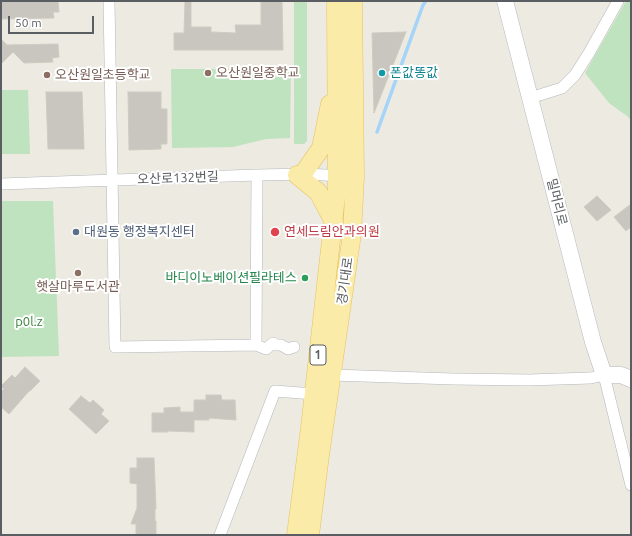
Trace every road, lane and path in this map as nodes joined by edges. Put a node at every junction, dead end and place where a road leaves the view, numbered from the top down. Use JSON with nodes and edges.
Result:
{"nodes":[{"id":1,"x":109,"y":1,"type":"edge"},
{"id":2,"x":336,"y":1,"type":"edge"},
{"id":3,"x":353,"y":1,"type":"edge"},
{"id":4,"x":505,"y":1,"type":"edge"},
{"id":5,"x":618,"y":1,"type":"edge"},
{"id":6,"x":337,"y":64,"type":"junction"},
{"id":7,"x":530,"y":98,"type":"junction"},
{"id":8,"x":300,"y":175,"type":"junction"},
{"id":9,"x":257,"y":176,"type":"junction"},
{"id":10,"x":347,"y":176,"type":"junction"},
{"id":11,"x":112,"y":180,"type":"junction"},
{"id":12,"x":1,"y":184,"type":"edge"},
{"id":13,"x":334,"y":222,"type":"junction"},
{"id":14,"x":256,"y":345,"type":"junction"},
{"id":15,"x":294,"y":347,"type":"dead end"},
{"id":16,"x":332,"y":375,"type":"junction"},
{"id":17,"x":604,"y":375,"type":"junction"},
{"id":18,"x":631,"y":379,"type":"edge"},
{"id":19,"x":314,"y":394,"type":"junction"},
{"id":20,"x":631,"y":485,"type":"edge"},
{"id":21,"x":220,"y":535,"type":"edge"},
{"id":22,"x":296,"y":535,"type":"edge"},
{"id":23,"x":310,"y":535,"type":"edge"}],
"edges":[{"from":1,"to":11,"type":"street"},
{"from":2,"to":6,"type":"main road","name":"경기대로","number":"1"},
{"from":3,"to":10,"type":"main road","name":"경기대로","number":"1"},
{"from":4,"to":7,"type":"main road","name":"밀머리로"},
{"from":5,"to":7,"type":"street"},
{"from":6,"to":8,"type":"main road"},
{"from":6,"to":10,"type":"main road","name":"경기대로","number":"1"},
{"from":7,"to":17,"type":"main road","name":"밀머리로"},
{"from":8,"to":9,"type":"street","name":"오산로132번길"},
{"from":8,"to":10,"type":"street","name":"오산로132번길"},
{"from":8,"to":13,"type":"main road"},
{"from":9,"to":11,"type":"street","name":"오산로132번길"},
{"from":9,"to":14,"type":"street"},
{"from":10,"to":13,"type":"main road","name":"경기대로","number":"1"},
{"from":10,"to":16,"type":"main road","name":"경기대로","number":"1"},
{"from":11,"to":12,"type":"street","name":"오산로132번길"},
{"from":11,"to":14,"type":"street"},
{"from":13,"to":19,"type":"main road","name":"경기대로","number":"1"},
{"from":14,"to":15,"type":"street"},
{"from":16,"to":17,"type":"street"},
{"from":16,"to":23,"type":"main road","name":"경기대로","number":"1"},
{"from":17,"to":18,"type":"main road"},
{"from":17,"to":20,"type":"street"},
{"from":19,"to":21,"type":"street"},
{"from":19,"to":22,"type":"main road","name":"경기대로","number":"1"}]}
